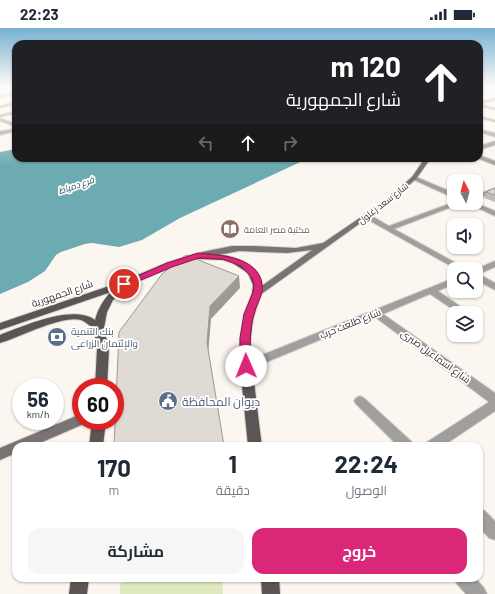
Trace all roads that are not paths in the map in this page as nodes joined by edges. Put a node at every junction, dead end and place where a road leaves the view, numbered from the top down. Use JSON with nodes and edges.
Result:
{"nodes":[{"id":1,"x":493,"y":113,"type":"edge"},
{"id":2,"x":12,"y":114,"type":"edge"},
{"id":3,"x":486,"y":115,"type":"junction"},
{"id":4,"x":483,"y":116,"type":"edge"},
{"id":5,"x":12,"y":117,"type":"edge"},
{"id":6,"x":495,"y":117,"type":"edge"},
{"id":7,"x":483,"y":118,"type":"edge"},
{"id":8,"x":0,"y":120,"type":"edge"},
{"id":9,"x":495,"y":121,"type":"edge"},
{"id":10,"x":12,"y":122,"type":"edge"},
{"id":11,"x":9,"y":123,"type":"junction"},
{"id":12,"x":12,"y":125,"type":"edge"},
{"id":13,"x":12,"y":129,"type":"edge"},
{"id":14,"x":483,"y":131,"type":"edge"},
{"id":15,"x":0,"y":132,"type":"edge"},
{"id":16,"x":495,"y":135,"type":"edge"},
{"id":17,"x":495,"y":143,"type":"edge"},
{"id":18,"x":483,"y":147,"type":"edge"},
{"id":19,"x":483,"y":159,"type":"edge"},
{"id":20,"x":425,"y":162,"type":"edge"},
{"id":21,"x":495,"y":163,"type":"edge"},
{"id":22,"x":414,"y":178,"type":"junction"},
{"id":23,"x":495,"y":190,"type":"edge"},
{"id":24,"x":447,"y":193,"type":"edge"},
{"id":25,"x":483,"y":194,"type":"edge"},
{"id":26,"x":447,"y":207,"type":"edge"},
{"id":27,"x":483,"y":209,"type":"edge"},
{"id":28,"x":495,"y":214,"type":"edge"},
{"id":29,"x":367,"y":217,"type":"junction"},
{"id":30,"x":389,"y":228,"type":"junction"},
{"id":31,"x":330,"y":241,"type":"junction"},
{"id":32,"x":279,"y":251,"type":"junction"},
{"id":33,"x":198,"y":256,"type":"junction"},
{"id":34,"x":450,"y":262,"type":"edge"},
{"id":35,"x":495,"y":264,"type":"edge"},
{"id":36,"x":297,"y":266,"type":"junction"},
{"id":37,"x":483,"y":269,"type":"edge"},
{"id":38,"x":483,"y":280,"type":"edge"},
{"id":39,"x":124,"y":284,"type":"junction"},
{"id":40,"x":447,"y":284,"type":"edge"},
{"id":41,"x":495,"y":287,"type":"edge"},
{"id":42,"x":430,"y":290,"type":"junction"},
{"id":43,"x":257,"y":293,"type":"junction"},
{"id":44,"x":454,"y":306,"type":"edge"},
{"id":45,"x":376,"y":313,"type":"junction"},
{"id":46,"x":0,"y":327,"type":"edge"},
{"id":47,"x":99,"y":328,"type":"junction"},
{"id":48,"x":0,"y":339,"type":"edge"},
{"id":49,"x":246,"y":366,"type":"junction"},
{"id":50,"x":101,"y":378,"type":"edge"},
{"id":51,"x":495,"y":400,"type":"edge"},
{"id":52,"x":360,"y":401,"type":"dead end"},
{"id":53,"x":495,"y":405,"type":"edge"},
{"id":54,"x":72,"y":423,"type":"edge"},
{"id":55,"x":98,"y":430,"type":"edge"},
{"id":56,"x":28,"y":442,"type":"edge"},
{"id":57,"x":96,"y":442,"type":"edge"},
{"id":58,"x":255,"y":442,"type":"edge"},
{"id":59,"x":403,"y":442,"type":"edge"},
{"id":60,"x":438,"y":442,"type":"edge"},
{"id":61,"x":12,"y":449,"type":"edge"},
{"id":62,"x":0,"y":454,"type":"edge"},
{"id":63,"x":483,"y":520,"type":"edge"},
{"id":64,"x":495,"y":532,"type":"edge"},
{"id":65,"x":80,"y":582,"type":"edge"},
{"id":66,"x":270,"y":582,"type":"edge"},
{"id":67,"x":468,"y":582,"type":"edge"},
{"id":68,"x":78,"y":594,"type":"edge"},
{"id":69,"x":272,"y":594,"type":"edge"},
{"id":70,"x":478,"y":594,"type":"edge"}],
"edges":[{"from":1,"to":3,"type":"street"},
{"from":2,"to":8,"type":"street"},
{"from":3,"to":4,"type":"street"},
{"from":3,"to":6,"type":"street"},
{"from":5,"to":8,"type":"street"},
{"from":7,"to":9,"type":"street"},
{"from":8,"to":11,"type":"street"},
{"from":10,"to":11,"type":"street"},
{"from":11,"to":12,"type":"street"},
{"from":13,"to":15,"type":"street"},
{"from":14,"to":16,"type":"street"},
{"from":17,"to":18,"type":"street"},
{"from":19,"to":21,"type":"street"},
{"from":20,"to":22,"type":"main road","name":"شارع سعد زغلول"},
{"from":22,"to":24,"type":"street"},
{"from":22,"to":29,"type":"main road","name":"شارع سعد زغلول"},
{"from":23,"to":25,"type":"street"},
{"from":26,"to":30,"type":"street"},
{"from":27,"to":28,"type":"street"},
{"from":29,"to":30,"type":"street"},
{"from":29,"to":31,"type":"main road","name":"شارع سعد زغلول"},
{"from":30,"to":34,"type":"street"},
{"from":31,"to":32,"type":"main road","name":"شارع سعد زغلول"},
{"from":31,"to":36,"type":"main road","name":"شارع سعد زغلول"},
{"from":32,"to":33,"type":"main road","name":"شارع سعد زغلول"},
{"from":32,"to":36,"type":"main road"},
{"from":33,"to":39,"type":"main road","name":"شارع الجمهورية"},
{"from":33,"to":43,"type":"main road","name":"شارع الجمهورية"},
{"from":35,"to":37,"type":"street"},
{"from":36,"to":43,"type":"main road","name":"شارع سعد زغلول"},
{"from":38,"to":41,"type":"street"},
{"from":39,"to":46,"type":"main road","name":"شارع الجمهورية"},
{"from":39,"to":47,"type":"main road"},
{"from":40,"to":42,"type":"street","name":"شارع طلعت حرب"},
{"from":42,"to":44,"type":"street"},
{"from":42,"to":45,"type":"street","name":"شارع طلعت حرب"},
{"from":43,"to":49,"type":"main road"},
{"from":45,"to":49,"type":"street","name":"شارع طلعت حرب"},
{"from":45,"to":51,"type":"street","name":"شارع اسماعيل صبرى"},
{"from":47,"to":48,"type":"main road"},
{"from":47,"to":50,"type":"main road"},
{"from":49,"to":58,"type":"main road"},
{"from":52,"to":59,"type":"street"},
{"from":53,"to":60,"type":"street"},
{"from":54,"to":56,"type":"main road"},
{"from":55,"to":57,"type":"main road"},
{"from":61,"to":62,"type":"main road"},
{"from":63,"to":64,"type":"street"},
{"from":65,"to":68,"type":"main road"},
{"from":66,"to":69,"type":"main road"},
{"from":67,"to":70,"type":"street"}]}
